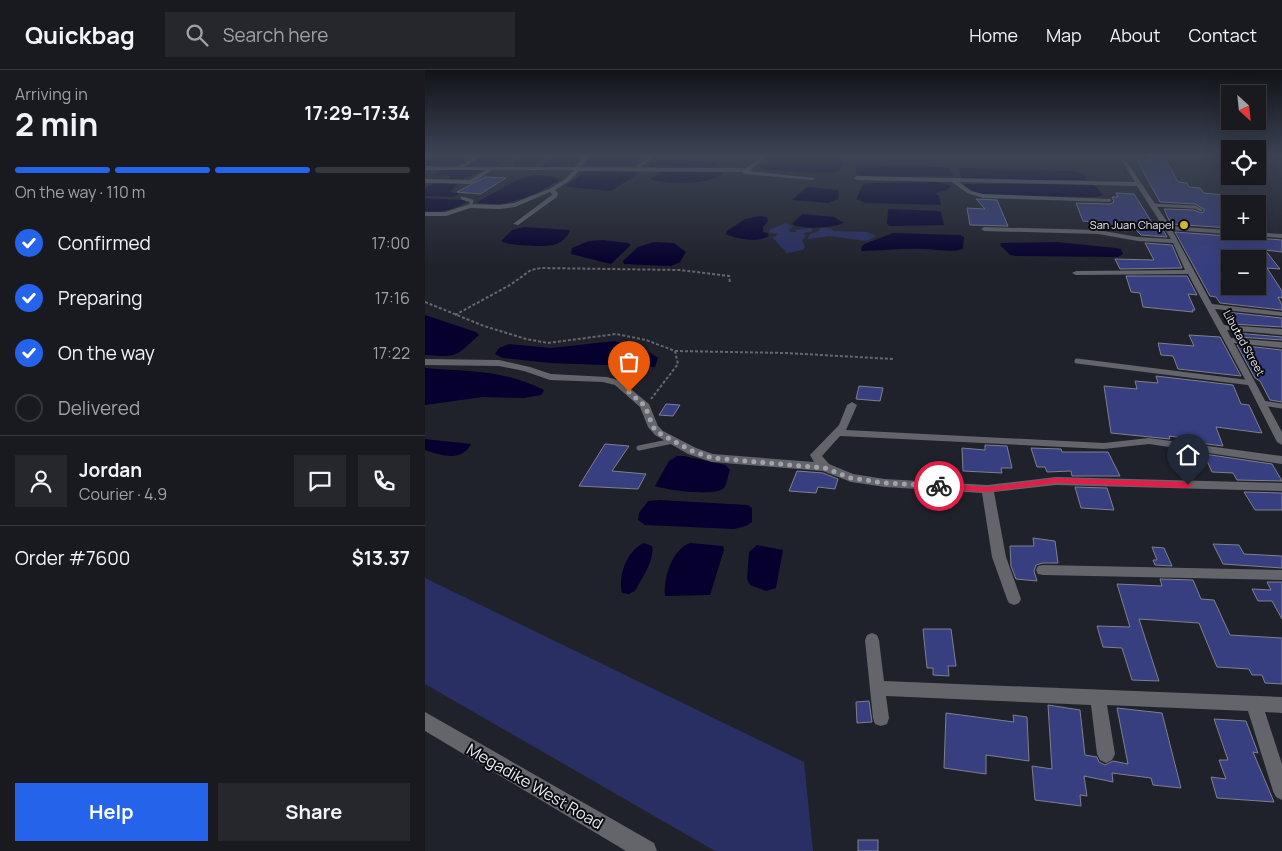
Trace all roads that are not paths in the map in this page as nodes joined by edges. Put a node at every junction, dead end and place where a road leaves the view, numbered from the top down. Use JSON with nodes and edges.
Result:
{"nodes":[{"id":1,"x":544,"y":192,"type":"edge"},
{"id":2,"x":554,"y":192,"type":"edge"},
{"id":3,"x":971,"y":192,"type":"edge"},
{"id":4,"x":1145,"y":192,"type":"edge"},
{"id":5,"x":462,"y":198,"type":"dead end"},
{"id":6,"x":1109,"y":200,"type":"dead end"},
{"id":7,"x":1153,"y":205,"type":"junction"},
{"id":8,"x":471,"y":206,"type":"junction"},
{"id":9,"x":1201,"y":210,"type":"dead end"},
{"id":10,"x":425,"y":214,"type":"edge"},
{"id":11,"x":516,"y":224,"type":"dead end"},
{"id":12,"x":1168,"y":228,"type":"junction"},
{"id":13,"x":984,"y":229,"type":"dead end"},
{"id":14,"x":1282,"y":236,"type":"edge"},
{"id":15,"x":1176,"y":241,"type":"junction"},
{"id":16,"x":1190,"y":272,"type":"junction"},
{"id":17,"x":1076,"y":273,"type":"dead end"},
{"id":18,"x":1209,"y":306,"type":"junction"},
{"id":19,"x":1282,"y":314,"type":"edge"},
{"id":20,"x":1221,"y":327,"type":"junction"},
{"id":21,"x":1282,"y":332,"type":"edge"},
{"id":22,"x":1228,"y":340,"type":"junction"},
{"id":23,"x":1282,"y":345,"type":"edge"},
{"id":24,"x":1077,"y":361,"type":"dead end"},
{"id":25,"x":425,"y":362,"type":"edge"},
{"id":26,"x":1252,"y":383,"type":"junction"},
{"id":27,"x":1262,"y":403,"type":"junction"},
{"id":28,"x":852,"y":405,"type":"dead end"},
{"id":29,"x":1282,"y":406,"type":"edge"},
{"id":30,"x":838,"y":433,"type":"junction"},
{"id":31,"x":673,"y":441,"type":"junction"},
{"id":32,"x":1282,"y":442,"type":"edge"},
{"id":33,"x":639,"y":448,"type":"dead end"},
{"id":34,"x":1282,"y":460,"type":"edge"},
{"id":35,"x":825,"y":468,"type":"junction"},
{"id":36,"x":1282,"y":487,"type":"edge"},
{"id":37,"x":987,"y":490,"type":"junction"},
{"id":38,"x":1043,"y":570,"type":"dead end"},
{"id":39,"x":1282,"y":575,"type":"edge"},
{"id":40,"x":1014,"y":599,"type":"dead end"},
{"id":41,"x":872,"y":640,"type":"dead end"},
{"id":42,"x":877,"y":688,"type":"junction"},
{"id":43,"x":1098,"y":698,"type":"junction"},
{"id":44,"x":1254,"y":704,"type":"junction"},
{"id":45,"x":1282,"y":705,"type":"edge"},
{"id":46,"x":881,"y":718,"type":"dead end"},
{"id":47,"x":425,"y":721,"type":"edge"},
{"id":48,"x":1106,"y":754,"type":"dead end"},
{"id":49,"x":1282,"y":791,"type":"edge"},
{"id":50,"x":645,"y":851,"type":"edge"}],
"edges":[{"from":1,"to":8,"type":"street"},
{"from":2,"to":11,"type":"street"},
{"from":3,"to":6,"type":"street"},
{"from":4,"to":7,"type":"street","name":"Libutad Street"},
{"from":5,"to":8,"type":"lane"},
{"from":7,"to":9,"type":"lane"},
{"from":7,"to":12,"type":"street","name":"Libutad Street"},
{"from":8,"to":10,"type":"street"},
{"from":12,"to":14,"type":"street"},
{"from":12,"to":15,"type":"street","name":"Libutad Street"},
{"from":13,"to":15,"type":"street"},
{"from":15,"to":16,"type":"street","name":"Libutad Street"},
{"from":16,"to":17,"type":"street"},
{"from":16,"to":18,"type":"street","name":"Libutad Street"},
{"from":18,"to":19,"type":"street"},
{"from":18,"to":20,"type":"street","name":"Libutad Street"},
{"from":20,"to":21,"type":"street"},
{"from":20,"to":22,"type":"street","name":"Libutad Street"},
{"from":22,"to":23,"type":"street"},
{"from":22,"to":26,"type":"street","name":"Libutad Street"},
{"from":24,"to":26,"type":"lane"},
{"from":25,"to":31,"type":"street"},
{"from":26,"to":27,"type":"street","name":"Libutad Street"},
{"from":27,"to":29,"type":"lane"},
{"from":27,"to":32,"type":"street","name":"Libutad Street"},
{"from":28,"to":30,"type":"street"},
{"from":30,"to":34,"type":"street"},
{"from":30,"to":35,"type":"street"},
{"from":31,"to":33,"type":"lane"},
{"from":31,"to":35,"type":"street"},
{"from":35,"to":37,"type":"street"},
{"from":36,"to":37,"type":"street"},
{"from":37,"to":40,"type":"street"},
{"from":38,"to":39,"type":"street"},
{"from":41,"to":42,"type":"street"},
{"from":42,"to":43,"type":"street"},
{"from":42,"to":46,"type":"street"},
{"from":43,"to":44,"type":"street"},
{"from":43,"to":48,"type":"street"},
{"from":44,"to":45,"type":"street"},
{"from":44,"to":49,"type":"street"},
{"from":47,"to":50,"type":"street","name":"Megadike West Road"}]}
